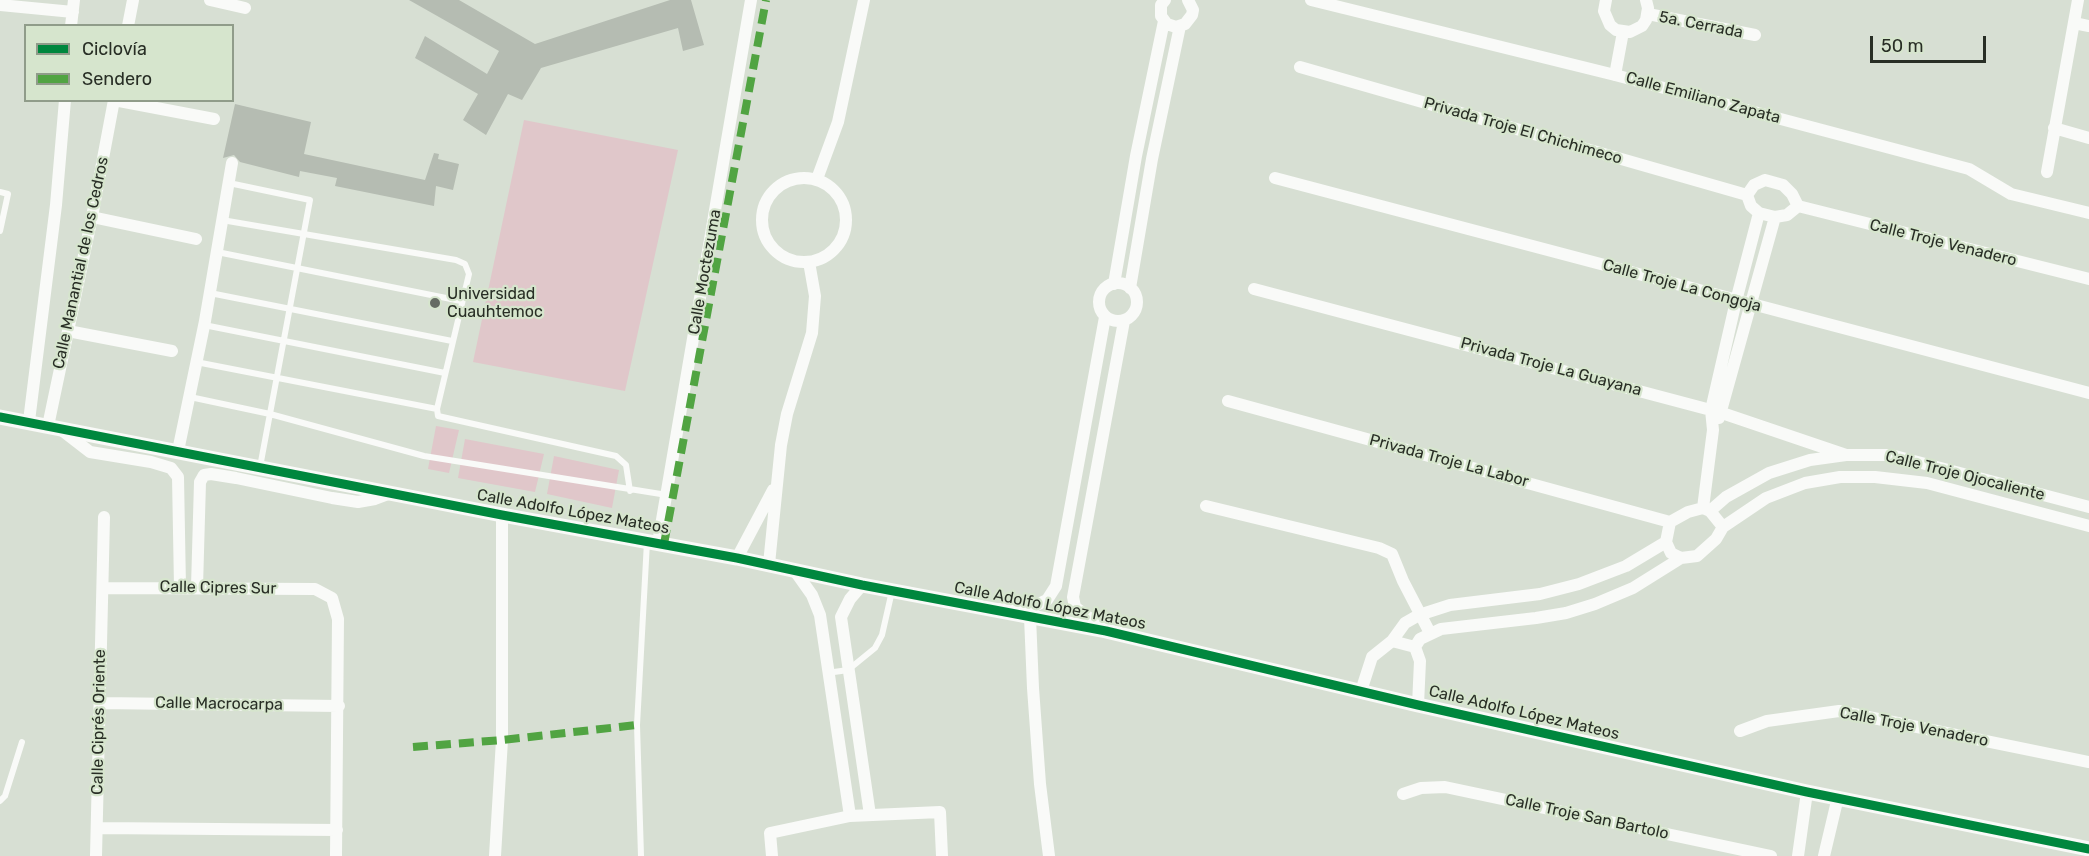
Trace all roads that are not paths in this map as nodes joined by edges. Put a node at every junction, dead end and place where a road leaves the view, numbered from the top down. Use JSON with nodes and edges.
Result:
{"nodes":[{"id":1,"x":133,"y":0,"type":"edge"},
{"id":2,"x":210,"y":0,"type":"edge"},
{"id":3,"x":751,"y":0,"type":"edge"},
{"id":4,"x":864,"y":0,"type":"edge"},
{"id":5,"x":1165,"y":0,"type":"edge"},
{"id":6,"x":1188,"y":0,"type":"edge"},
{"id":7,"x":1311,"y":0,"type":"edge"},
{"id":8,"x":1606,"y":0,"type":"edge"},
{"id":9,"x":1646,"y":0,"type":"edge"},
{"id":10,"x":2078,"y":0,"type":"edge"},
{"id":11,"x":0,"y":5,"type":"edge"},
{"id":12,"x":73,"y":6,"type":"edge"},
{"id":13,"x":245,"y":8,"type":"dead end"},
{"id":14,"x":1648,"y":14,"type":"junction"},
{"id":15,"x":1164,"y":21,"type":"junction"},
{"id":16,"x":2074,"y":23,"type":"junction"},
{"id":17,"x":71,"y":24,"type":"edge"},
{"id":18,"x":128,"y":24,"type":"edge"},
{"id":19,"x":1180,"y":26,"type":"junction"},
{"id":20,"x":2089,"y":26,"type":"edge"},
{"id":21,"x":1623,"y":32,"type":"junction"},
{"id":22,"x":1755,"y":36,"type":"dead end"},
{"id":23,"x":1300,"y":67,"type":"dead end"},
{"id":24,"x":1616,"y":75,"type":"junction"},
{"id":25,"x":65,"y":102,"type":"edge"},
{"id":26,"x":114,"y":102,"type":"edge"},
{"id":27,"x":125,"y":102,"type":"edge"},
{"id":28,"x":214,"y":119,"type":"dead end"},
{"id":29,"x":2054,"y":128,"type":"junction"},
{"id":30,"x":2089,"y":138,"type":"edge"},
{"id":31,"x":1136,"y":156,"type":"junction"},
{"id":32,"x":1152,"y":159,"type":"junction"},
{"id":33,"x":232,"y":163,"type":"dead end"},
{"id":34,"x":2047,"y":172,"type":"dead end"},
{"id":35,"x":1275,"y":178,"type":"dead end"},
{"id":36,"x":817,"y":179,"type":"junction"},
{"id":37,"x":229,"y":183,"type":"junction"},
{"id":38,"x":0,"y":192,"type":"edge"},
{"id":39,"x":1747,"y":195,"type":"junction"},
{"id":40,"x":1798,"y":206,"type":"junction"},
{"id":41,"x":1759,"y":213,"type":"junction"},
{"id":42,"x":2089,"y":213,"type":"edge"},
{"id":43,"x":92,"y":217,"type":"junction"},
{"id":44,"x":1775,"y":217,"type":"junction"},
{"id":45,"x":222,"y":219,"type":"junction"},
{"id":46,"x":0,"y":231,"type":"edge"},
{"id":47,"x":304,"y":233,"type":"junction"},
{"id":48,"x":196,"y":239,"type":"dead end"},
{"id":49,"x":217,"y":252,"type":"junction"},
{"id":50,"x":809,"y":262,"type":"junction"},
{"id":51,"x":298,"y":269,"type":"junction"},
{"id":52,"x":2089,"y":279,"type":"edge"},
{"id":53,"x":1114,"y":284,"type":"junction"},
{"id":54,"x":1130,"y":288,"type":"junction"},
{"id":55,"x":1254,"y":289,"type":"dead end"},
{"id":56,"x":210,"y":292,"type":"junction"},
{"id":57,"x":461,"y":301,"type":"junction"},
{"id":58,"x":1736,"y":301,"type":"junction"},
{"id":59,"x":1750,"y":304,"type":"junction"},
{"id":60,"x":290,"y":307,"type":"junction"},
{"id":61,"x":1105,"y":317,"type":"junction"},
{"id":62,"x":1124,"y":321,"type":"junction"},
{"id":63,"x":204,"y":325,"type":"junction"},
{"id":64,"x":68,"y":331,"type":"junction"},
{"id":65,"x":452,"y":341,"type":"junction"},
{"id":66,"x":284,"y":342,"type":"junction"},
{"id":67,"x":172,"y":351,"type":"dead end"},
{"id":68,"x":196,"y":362,"type":"junction"},
{"id":69,"x":445,"y":372,"type":"junction"},
{"id":70,"x":277,"y":379,"type":"junction"},
{"id":71,"x":2089,"y":393,"type":"edge"},
{"id":72,"x":189,"y":397,"type":"junction"},
{"id":73,"x":1228,"y":401,"type":"dead end"},
{"id":74,"x":437,"y":409,"type":"junction"},
{"id":75,"x":1716,"y":411,"type":"junction"},
{"id":76,"x":270,"y":414,"type":"junction"},
{"id":77,"x":0,"y":417,"type":"edge"},
{"id":78,"x":29,"y":422,"type":"junction"},
{"id":79,"x":53,"y":427,"type":"junction"},
{"id":80,"x":1082,"y":442,"type":"junction"},
{"id":81,"x":1101,"y":446,"type":"junction"},
{"id":82,"x":178,"y":451,"type":"junction"},
{"id":83,"x":1846,"y":454,"type":"junction"},
{"id":84,"x":260,"y":467,"type":"junction"},
{"id":85,"x":776,"y":485,"type":"junction"},
{"id":86,"x":630,"y":491,"type":"junction"},
{"id":87,"x":391,"y":492,"type":"junction"},
{"id":88,"x":667,"y":495,"type":"junction"},
{"id":89,"x":1206,"y":506,"type":"dead end"},
{"id":90,"x":2089,"y":507,"type":"edge"},
{"id":91,"x":1706,"y":509,"type":"junction"},
{"id":92,"x":502,"y":515,"type":"junction"},
{"id":93,"x":104,"y":516,"type":"dead end"},
{"id":94,"x":1670,"y":522,"type":"junction"},
{"id":95,"x":2089,"y":526,"type":"edge"},
{"id":96,"x":1723,"y":527,"type":"junction"},
{"id":97,"x":653,"y":542,"type":"junction"},
{"id":98,"x":1665,"y":542,"type":"junction"},
{"id":99,"x":737,"y":558,"type":"junction"},
{"id":100,"x":1681,"y":558,"type":"junction"},
{"id":101,"x":769,"y":564,"type":"junction"},
{"id":102,"x":795,"y":571,"type":"junction"},
{"id":103,"x":862,"y":585,"type":"junction"},
{"id":104,"x":180,"y":587,"type":"junction"},
{"id":105,"x":197,"y":587,"type":"junction"},
{"id":106,"x":103,"y":588,"type":"junction"},
{"id":107,"x":892,"y":590,"type":"junction"},
{"id":108,"x":997,"y":610,"type":"junction"},
{"id":109,"x":1419,"y":615,"type":"junction"},
{"id":110,"x":1030,"y":617,"type":"junction"},
{"id":111,"x":1106,"y":631,"type":"junction"},
{"id":112,"x":1430,"y":633,"type":"junction"},
{"id":113,"x":1392,"y":641,"type":"junction"},
{"id":114,"x":1415,"y":647,"type":"junction"},
{"id":115,"x":848,"y":670,"type":"junction"},
{"id":116,"x":827,"y":673,"type":"junction"},
{"id":117,"x":1361,"y":691,"type":"junction"},
{"id":118,"x":100,"y":703,"type":"junction"},
{"id":119,"x":1418,"y":705,"type":"junction"},
{"id":120,"x":339,"y":706,"type":"junction"},
{"id":121,"x":1740,"y":731,"type":"dead end"},
{"id":122,"x":22,"y":742,"type":"dead end"},
{"id":123,"x":2089,"y":762,"type":"edge"},
{"id":124,"x":1807,"y":792,"type":"junction"},
{"id":125,"x":1403,"y":794,"type":"dead end"},
{"id":126,"x":1838,"y":797,"type":"junction"},
{"id":127,"x":0,"y":801,"type":"edge"},
{"id":128,"x":870,"y":815,"type":"junction"},
{"id":129,"x":850,"y":816,"type":"junction"},
{"id":130,"x":97,"y":828,"type":"junction"},
{"id":131,"x":337,"y":830,"type":"junction"},
{"id":132,"x":2089,"y":849,"type":"edge"},
{"id":133,"x":96,"y":856,"type":"edge"},
{"id":134,"x":336,"y":856,"type":"edge"},
{"id":135,"x":495,"y":856,"type":"edge"},
{"id":136,"x":641,"y":856,"type":"edge"},
{"id":137,"x":772,"y":856,"type":"edge"},
{"id":138,"x":942,"y":856,"type":"edge"},
{"id":139,"x":1049,"y":856,"type":"edge"},
{"id":140,"x":1771,"y":856,"type":"edge"},
{"id":141,"x":1798,"y":856,"type":"edge"},
{"id":142,"x":1824,"y":856,"type":"edge"}],
"edges":[{"from":1,"to":18,"type":"street"},
{"from":2,"to":13,"type":"street"},
{"from":3,"to":88,"type":"street","name":"Calle Moctezuma"},
{"from":4,"to":36,"type":"street"},
{"from":5,"to":15,"type":"street"},
{"from":6,"to":19,"type":"street"},
{"from":7,"to":24,"type":"street","name":"Calle Emiliano Zapata"},
{"from":8,"to":21,"type":"street"},
{"from":9,"to":14,"type":"street"},
{"from":10,"to":16,"type":"street"},
{"from":11,"to":12,"type":"street"},
{"from":12,"to":17,"type":"street"},
{"from":14,"to":21,"type":"street"},
{"from":14,"to":22,"type":"street","name":"5a. Cerrada"},
{"from":15,"to":19,"type":"street"},
{"from":15,"to":31,"type":"street"},
{"from":16,"to":20,"type":"street"},
{"from":16,"to":29,"type":"street"},
{"from":19,"to":32,"type":"street"},
{"from":21,"to":24,"type":"street"},
{"from":23,"to":39,"type":"street","name":"Privada Troje El Chichimeco"},
{"from":24,"to":42,"type":"street","name":"Calle Emiliano Zapata"},
{"from":25,"to":78,"type":"street","name":"Calle Manantial de los Cedros"},
{"from":26,"to":43,"type":"street","name":"Calle Manantial de los Cedros"},
{"from":27,"to":28,"type":"street"},
{"from":29,"to":30,"type":"street"},
{"from":29,"to":34,"type":"street"},
{"from":31,"to":32,"type":"street"},
{"from":31,"to":53,"type":"street"},
{"from":32,"to":54,"type":"street"},
{"from":33,"to":37,"type":"street"},
{"from":35,"to":58,"type":"street","name":"Calle Troje La Congoja"},
{"from":36,"to":50,"type":"street"},
{"from":36,"to":50,"type":"street"},
{"from":37,"to":45,"type":"street"},
{"from":37,"to":47,"type":"lane"},
{"from":38,"to":46,"type":"lane"},
{"from":39,"to":40,"type":"street"},
{"from":39,"to":41,"type":"street"},
{"from":40,"to":44,"type":"street"},
{"from":40,"to":52,"type":"street","name":"Calle Troje Venadero"},
{"from":41,"to":44,"type":"street"},
{"from":41,"to":58,"type":"street"},
{"from":43,"to":48,"type":"street"},
{"from":43,"to":64,"type":"street","name":"Calle Manantial de los Cedros"},
{"from":44,"to":59,"type":"street"},
{"from":45,"to":47,"type":"lane"},
{"from":45,"to":49,"type":"street"},
{"from":47,"to":51,"type":"lane"},
{"from":47,"to":57,"type":"lane"},
{"from":49,"to":51,"type":"lane"},
{"from":49,"to":56,"type":"street"},
{"from":50,"to":85,"type":"street"},
{"from":51,"to":57,"type":"lane"},
{"from":51,"to":60,"type":"lane"},
{"from":53,"to":54,"type":"street"},
{"from":53,"to":61,"type":"street"},
{"from":54,"to":62,"type":"street"},
{"from":55,"to":75,"type":"street","name":"Privada Troje La Guayana"},
{"from":56,"to":60,"type":"lane"},
{"from":56,"to":63,"type":"street"},
{"from":57,"to":65,"type":"lane"},
{"from":58,"to":59,"type":"street","name":"Calle Troje La Congoja"},
{"from":58,"to":75,"type":"street"},
{"from":59,"to":71,"type":"street","name":"Calle Troje La Congoja"},
{"from":59,"to":75,"type":"street"},
{"from":60,"to":65,"type":"lane"},
{"from":60,"to":66,"type":"lane"},
{"from":61,"to":62,"type":"street"},
{"from":61,"to":80,"type":"street"},
{"from":62,"to":81,"type":"street"},
{"from":63,"to":66,"type":"lane"},
{"from":63,"to":68,"type":"street"},
{"from":64,"to":67,"type":"street"},
{"from":64,"to":79,"type":"street","name":"Calle Manantial de los Cedros"},
{"from":65,"to":69,"type":"lane"},
{"from":66,"to":69,"type":"lane"},
{"from":66,"to":70,"type":"lane"},
{"from":68,"to":70,"type":"lane"},
{"from":68,"to":72,"type":"street"},
{"from":69,"to":74,"type":"lane"},
{"from":70,"to":74,"type":"lane"},
{"from":70,"to":76,"type":"lane"},
{"from":72,"to":76,"type":"lane"},
{"from":72,"to":82,"type":"street"},
{"from":73,"to":94,"type":"street","name":"Privada Troje La Labor"},
{"from":74,"to":86,"type":"lane"},
{"from":75,"to":83,"type":"street","name":"Privada Troje La Guayana"},
{"from":75,"to":91,"type":"street"},
{"from":76,"to":84,"type":"lane"},
{"from":76,"to":86,"type":"lane"},
{"from":77,"to":78,"type":"street","name":"Calle Adolfo López Mateos"},
{"from":78,"to":79,"type":"street","name":"Calle Adolfo López Mateos"},
{"from":79,"to":82,"type":"street","name":"Calle Adolfo López Mateos"},
{"from":79,"to":104,"type":"street"},
{"from":80,"to":81,"type":"street"},
{"from":80,"to":108,"type":"street"},
{"from":81,"to":111,"type":"street"},
{"from":82,"to":84,"type":"street","name":"Calle Adolfo López Mateos"},
{"from":83,"to":90,"type":"street","name":"Calle Troje Ojocaliente"},
{"from":83,"to":91,"type":"street","name":"Calle Troje Ojocaliente"},
{"from":84,"to":87,"type":"street","name":"Calle Adolfo López Mateos"},
{"from":85,"to":99,"type":"street"},
{"from":85,"to":101,"type":"street"},
{"from":86,"to":88,"type":"lane"},
{"from":87,"to":92,"type":"street","name":"Calle Adolfo López Mateos"},
{"from":87,"to":105,"type":"street"},
{"from":88,"to":97,"type":"street","name":"Calle Moctezuma"},
{"from":89,"to":109,"type":"street"},
{"from":91,"to":94,"type":"street"},
{"from":91,"to":96,"type":"street"},
{"from":92,"to":97,"type":"street","name":"Calle Adolfo López Mateos"},
{"from":92,"to":135,"type":"street"},
{"from":93,"to":106,"type":"street","name":"Calle Ciprés Oriente"},
{"from":94,"to":98,"type":"street"},
{"from":95,"to":96,"type":"street","name":"Calle Troje Ojocaliente"},
{"from":96,"to":100,"type":"street"},
{"from":97,"to":99,"type":"street","name":"Calle Adolfo López Mateos"},
{"from":97,"to":136,"type":"lane"},
{"from":98,"to":100,"type":"street"},
{"from":98,"to":109,"type":"street"},
{"from":99,"to":101,"type":"street","name":"Calle Adolfo López Mateos"},
{"from":100,"to":112,"type":"street"},
{"from":101,"to":102,"type":"street","name":"Calle Adolfo López Mateos"},
{"from":102,"to":103,"type":"street","name":"Calle Adolfo López Mateos"},
{"from":102,"to":116,"type":"street"},
{"from":103,"to":107,"type":"street","name":"Calle Adolfo López Mateos"},
{"from":103,"to":115,"type":"street"},
{"from":104,"to":105,"type":"street","name":"Calle Cipres Sur"},
{"from":104,"to":106,"type":"street","name":"Calle Cipres Sur"},
{"from":105,"to":120,"type":"street","name":"Calle Cipres Sur"},
{"from":106,"to":118,"type":"street","name":"Calle Ciprés Oriente"},
{"from":107,"to":108,"type":"street","name":"Calle Adolfo López Mateos"},
{"from":107,"to":115,"type":"lane"},
{"from":108,"to":110,"type":"street","name":"Calle Adolfo López Mateos"},
{"from":109,"to":112,"type":"street"},
{"from":109,"to":113,"type":"street"},
{"from":110,"to":111,"type":"street","name":"Calle Adolfo López Mateos"},
{"from":110,"to":139,"type":"street"},
{"from":111,"to":117,"type":"street","name":"Calle Adolfo López Mateos"},
{"from":112,"to":114,"type":"street"},
{"from":113,"to":114,"type":"street"},
{"from":113,"to":117,"type":"street"},
{"from":114,"to":119,"type":"street"},
{"from":115,"to":116,"type":"lane"},
{"from":115,"to":128,"type":"street"},
{"from":116,"to":129,"type":"street"},
{"from":117,"to":119,"type":"street","name":"Calle Adolfo López Mateos"},
{"from":118,"to":120,"type":"street","name":"Calle Macrocarpa"},
{"from":118,"to":130,"type":"street","name":"Calle Ciprés Oriente"},
{"from":119,"to":124,"type":"street","name":"Calle Adolfo López Mateos"},
{"from":120,"to":131,"type":"street"},
{"from":121,"to":123,"type":"street","name":"Calle Troje Venadero"},
{"from":122,"to":127,"type":"lane"},
{"from":124,"to":126,"type":"street","name":"Calle Adolfo López Mateos"},
{"from":124,"to":141,"type":"street"},
{"from":125,"to":140,"type":"street","name":"Calle Troje San Bartolo"},
{"from":126,"to":132,"type":"street","name":"Calle Adolfo López Mateos"},
{"from":126,"to":142,"type":"street"},
{"from":128,"to":129,"type":"street"},
{"from":128,"to":138,"type":"street"},
{"from":129,"to":137,"type":"street"},
{"from":130,"to":131,"type":"street"},
{"from":130,"to":133,"type":"street","name":"Calle Ciprés Oriente"},
{"from":131,"to":134,"type":"street"}]}
